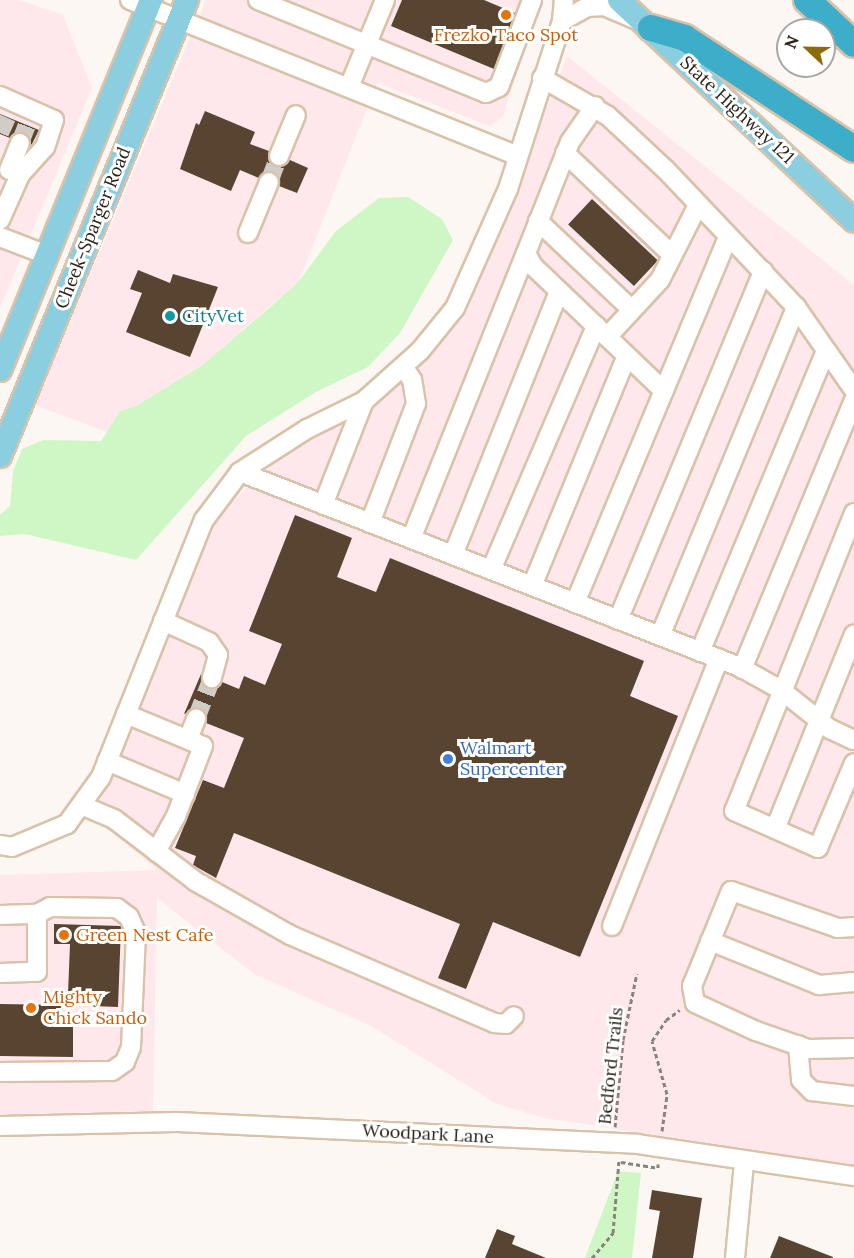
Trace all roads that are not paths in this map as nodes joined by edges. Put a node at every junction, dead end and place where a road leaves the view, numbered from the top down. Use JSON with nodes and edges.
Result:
{"nodes":[{"id":1,"x":258,"y":0,"type":"edge"},
{"id":2,"x":386,"y":0,"type":"edge"},
{"id":3,"x":532,"y":0,"type":"edge"},
{"id":4,"x":564,"y":0,"type":"edge"},
{"id":5,"x":619,"y":0,"type":"edge"},
{"id":6,"x":807,"y":0,"type":"edge"},
{"id":7,"x":143,"y":2,"type":"edge"},
{"id":8,"x":183,"y":9,"type":"edge"},
{"id":9,"x":562,"y":21,"type":"junction"},
{"id":10,"x":647,"y":26,"type":"junction"},
{"id":11,"x":854,"y":44,"type":"edge"},
{"id":12,"x":366,"y":46,"type":"junction"},
{"id":13,"x":542,"y":78,"type":"junction"},
{"id":14,"x":350,"y":87,"type":"junction"},
{"id":15,"x":6,"y":105,"type":"edge"},
{"id":16,"x":595,"y":106,"type":"junction"},
{"id":17,"x":296,"y":115,"type":"dead end"},
{"id":18,"x":20,"y":142,"type":"tunnel mouth"},
{"id":19,"x":854,"y":149,"type":"edge"},
{"id":20,"x":565,"y":153,"type":"junction"},
{"id":21,"x":279,"y":156,"type":"tunnel mouth"},
{"id":22,"x":518,"y":156,"type":"junction"},
{"id":23,"x":10,"y":171,"type":"edge"},
{"id":24,"x":269,"y":182,"type":"tunnel mouth"},
{"id":25,"x":698,"y":205,"type":"junction"},
{"id":26,"x":0,"y":220,"type":"edge"},
{"id":27,"x":854,"y":221,"type":"edge"},
{"id":28,"x":538,"y":222,"type":"junction"},
{"id":29,"x":248,"y":233,"type":"dead end"},
{"id":30,"x":0,"y":237,"type":"edge"},
{"id":31,"x":728,"y":238,"type":"junction"},
{"id":32,"x":526,"y":252,"type":"junction"},
{"id":33,"x":47,"y":255,"type":"junction"},
{"id":34,"x":672,"y":255,"type":"junction"},
{"id":35,"x":763,"y":271,"type":"junction"},
{"id":36,"x":559,"y":291,"type":"junction"},
{"id":37,"x":796,"y":307,"type":"junction"},
{"id":38,"x":630,"y":308,"type":"junction"},
{"id":39,"x":601,"y":331,"type":"junction"},
{"id":40,"x":826,"y":351,"type":"junction"},
{"id":41,"x":627,"y":356,"type":"junction"},
{"id":42,"x":404,"y":367,"type":"junction"},
{"id":43,"x":0,"y":370,"type":"edge"},
{"id":44,"x":854,"y":390,"type":"edge"},
{"id":45,"x":664,"y":391,"type":"junction"},
{"id":46,"x":854,"y":400,"type":"edge"},
{"id":47,"x":364,"y":401,"type":"junction"},
{"id":48,"x":8,"y":412,"type":"edge"},
{"id":49,"x":0,"y":456,"type":"edge"},
{"id":50,"x":240,"y":472,"type":"junction"},
{"id":51,"x":323,"y":505,"type":"junction"},
{"id":52,"x":854,"y":513,"type":"edge"},
{"id":53,"x":370,"y":523,"type":"junction"},
{"id":54,"x":411,"y":539,"type":"junction"},
{"id":55,"x":453,"y":555,"type":"junction"},
{"id":56,"x":491,"y":570,"type":"junction"},
{"id":57,"x":532,"y":586,"type":"junction"},
{"id":58,"x":575,"y":603,"type":"junction"},
{"id":59,"x":618,"y":620,"type":"junction"},
{"id":60,"x":163,"y":621,"type":"junction"},
{"id":61,"x":854,"y":634,"type":"edge"},
{"id":62,"x":660,"y":636,"type":"junction"},
{"id":63,"x":700,"y":652,"type":"junction"},
{"id":64,"x":719,"y":659,"type":"junction"},
{"id":65,"x":742,"y":669,"type":"junction"},
{"id":66,"x":212,"y":678,"type":"tunnel mouth"},
{"id":67,"x":784,"y":685,"type":"junction"},
{"id":68,"x":126,"y":714,"type":"junction"},
{"id":69,"x":196,"y":719,"type":"tunnel mouth"},
{"id":70,"x":819,"y":721,"type":"junction"},
{"id":71,"x":188,"y":739,"type":"junction"},
{"id":72,"x":854,"y":740,"type":"edge"},
{"id":73,"x":107,"y":761,"type":"junction"},
{"id":74,"x":854,"y":763,"type":"edge"},
{"id":75,"x":185,"y":794,"type":"junction"},
{"id":76,"x":81,"y":805,"type":"junction"},
{"id":77,"x":775,"y":829,"type":"junction"},
{"id":78,"x":0,"y":845,"type":"edge"},
{"id":79,"x":156,"y":852,"type":"junction"},
{"id":80,"x":37,"y":914,"type":"junction"},
{"id":81,"x":0,"y":915,"type":"edge"},
{"id":82,"x":612,"y":926,"type":"dead end"},
{"id":83,"x":854,"y":927,"type":"edge"},
{"id":84,"x":710,"y":941,"type":"junction"},
{"id":85,"x":0,"y":973,"type":"edge"},
{"id":86,"x":854,"y":982,"type":"edge"},
{"id":87,"x":514,"y":1017,"type":"dead end"},
{"id":88,"x":798,"y":1045,"type":"junction"},
{"id":89,"x":854,"y":1048,"type":"edge"},
{"id":90,"x":0,"y":1072,"type":"edge"},
{"id":91,"x":854,"y":1096,"type":"edge"},
{"id":92,"x":0,"y":1126,"type":"edge"},
{"id":93,"x":744,"y":1162,"type":"junction"},
{"id":94,"x":854,"y":1176,"type":"edge"},
{"id":95,"x":735,"y":1258,"type":"edge"}],
"edges":[{"from":1,"to":12,"type":"street"},
{"from":2,"to":12,"type":"street"},
{"from":3,"to":12,"type":"street"},
{"from":4,"to":9,"type":"street"},
{"from":5,"to":10,"type":"main road","name":"State Highway 121"},
{"from":6,"to":11,"type":"highway"},
{"from":7,"to":8,"type":"street"},
{"from":7,"to":33,"type":"main road","name":"Cheek-Sparger Road"},
{"from":8,"to":14,"type":"street"},
{"from":8,"to":48,"type":"main road","name":"Cheek-Sparger Road"},
{"from":9,"to":10,"type":"street"},
{"from":9,"to":13,"type":"street"},
{"from":10,"to":19,"type":"highway"},
{"from":10,"to":27,"type":"main road","name":"State Highway 121"},
{"from":12,"to":14,"type":"street"},
{"from":13,"to":16,"type":"street"},
{"from":13,"to":22,"type":"street"},
{"from":14,"to":22,"type":"street"},
{"from":15,"to":23,"type":"street"},
{"from":16,"to":20,"type":"street"},
{"from":16,"to":25,"type":"street"},
{"from":17,"to":21,"type":"street"},
{"from":18,"to":23,"type":"street"},
{"from":20,"to":28,"type":"street"},
{"from":20,"to":34,"type":"street"},
{"from":22,"to":42,"type":"street"},
{"from":23,"to":26,"type":"street"},
{"from":24,"to":29,"type":"street"},
{"from":25,"to":31,"type":"street"},
{"from":25,"to":34,"type":"street"},
{"from":28,"to":32,"type":"street"},
{"from":28,"to":38,"type":"street"},
{"from":30,"to":33,"type":"street"},
{"from":31,"to":35,"type":"street"},
{"from":31,"to":45,"type":"street"},
{"from":32,"to":36,"type":"street"},
{"from":32,"to":54,"type":"street"},
{"from":33,"to":43,"type":"main road","name":"Cheek-Sparger Road"},
{"from":34,"to":38,"type":"street"},
{"from":35,"to":37,"type":"street"},
{"from":35,"to":59,"type":"street"},
{"from":36,"to":39,"type":"street"},
{"from":36,"to":55,"type":"street"},
{"from":37,"to":40,"type":"street"},
{"from":37,"to":62,"type":"street"},
{"from":38,"to":39,"type":"street"},
{"from":39,"to":41,"type":"street"},
{"from":39,"to":56,"type":"street"},
{"from":40,"to":44,"type":"street"},
{"from":40,"to":63,"type":"street"},
{"from":41,"to":45,"type":"street"},
{"from":41,"to":57,"type":"street"},
{"from":42,"to":47,"type":"street"},
{"from":42,"to":53,"type":"street"},
{"from":45,"to":58,"type":"street"},
{"from":46,"to":65,"type":"street"},
{"from":47,"to":50,"type":"street"},
{"from":47,"to":51,"type":"street"},
{"from":48,"to":49,"type":"main road","name":"Cheek-Sparger Road"},
{"from":50,"to":51,"type":"street"},
{"from":50,"to":60,"type":"street"},
{"from":51,"to":53,"type":"street"},
{"from":52,"to":67,"type":"street"},
{"from":53,"to":54,"type":"street"},
{"from":54,"to":55,"type":"street"},
{"from":55,"to":56,"type":"street"},
{"from":56,"to":57,"type":"street"},
{"from":57,"to":58,"type":"street"},
{"from":58,"to":59,"type":"street"},
{"from":59,"to":62,"type":"street"},
{"from":60,"to":66,"type":"street"},
{"from":60,"to":68,"type":"street"},
{"from":61,"to":70,"type":"street"},
{"from":62,"to":63,"type":"street"},
{"from":63,"to":64,"type":"street"},
{"from":64,"to":65,"type":"street"},
{"from":64,"to":82,"type":"street"},
{"from":65,"to":67,"type":"street"},
{"from":67,"to":70,"type":"street"},
{"from":67,"to":77,"type":"street"},
{"from":68,"to":71,"type":"street"},
{"from":68,"to":73,"type":"street"},
{"from":69,"to":71,"type":"street"},
{"from":70,"to":72,"type":"street"},
{"from":70,"to":77,"type":"street"},
{"from":71,"to":75,"type":"street"},
{"from":73,"to":75,"type":"street"},
{"from":73,"to":76,"type":"street"},
{"from":74,"to":77,"type":"street"},
{"from":75,"to":79,"type":"street"},
{"from":76,"to":78,"type":"street"},
{"from":76,"to":79,"type":"street"},
{"from":79,"to":87,"type":"street"},
{"from":80,"to":81,"type":"street"},
{"from":80,"to":85,"type":"street"},
{"from":80,"to":90,"type":"street"},
{"from":83,"to":84,"type":"street"},
{"from":84,"to":86,"type":"street"},
{"from":84,"to":88,"type":"street"},
{"from":88,"to":89,"type":"street"},
{"from":88,"to":91,"type":"street"},
{"from":92,"to":93,"type":"street","name":"Woodpark Lane"},
{"from":93,"to":94,"type":"street","name":"Woodpark Lane"},
{"from":93,"to":95,"type":"street"}]}
